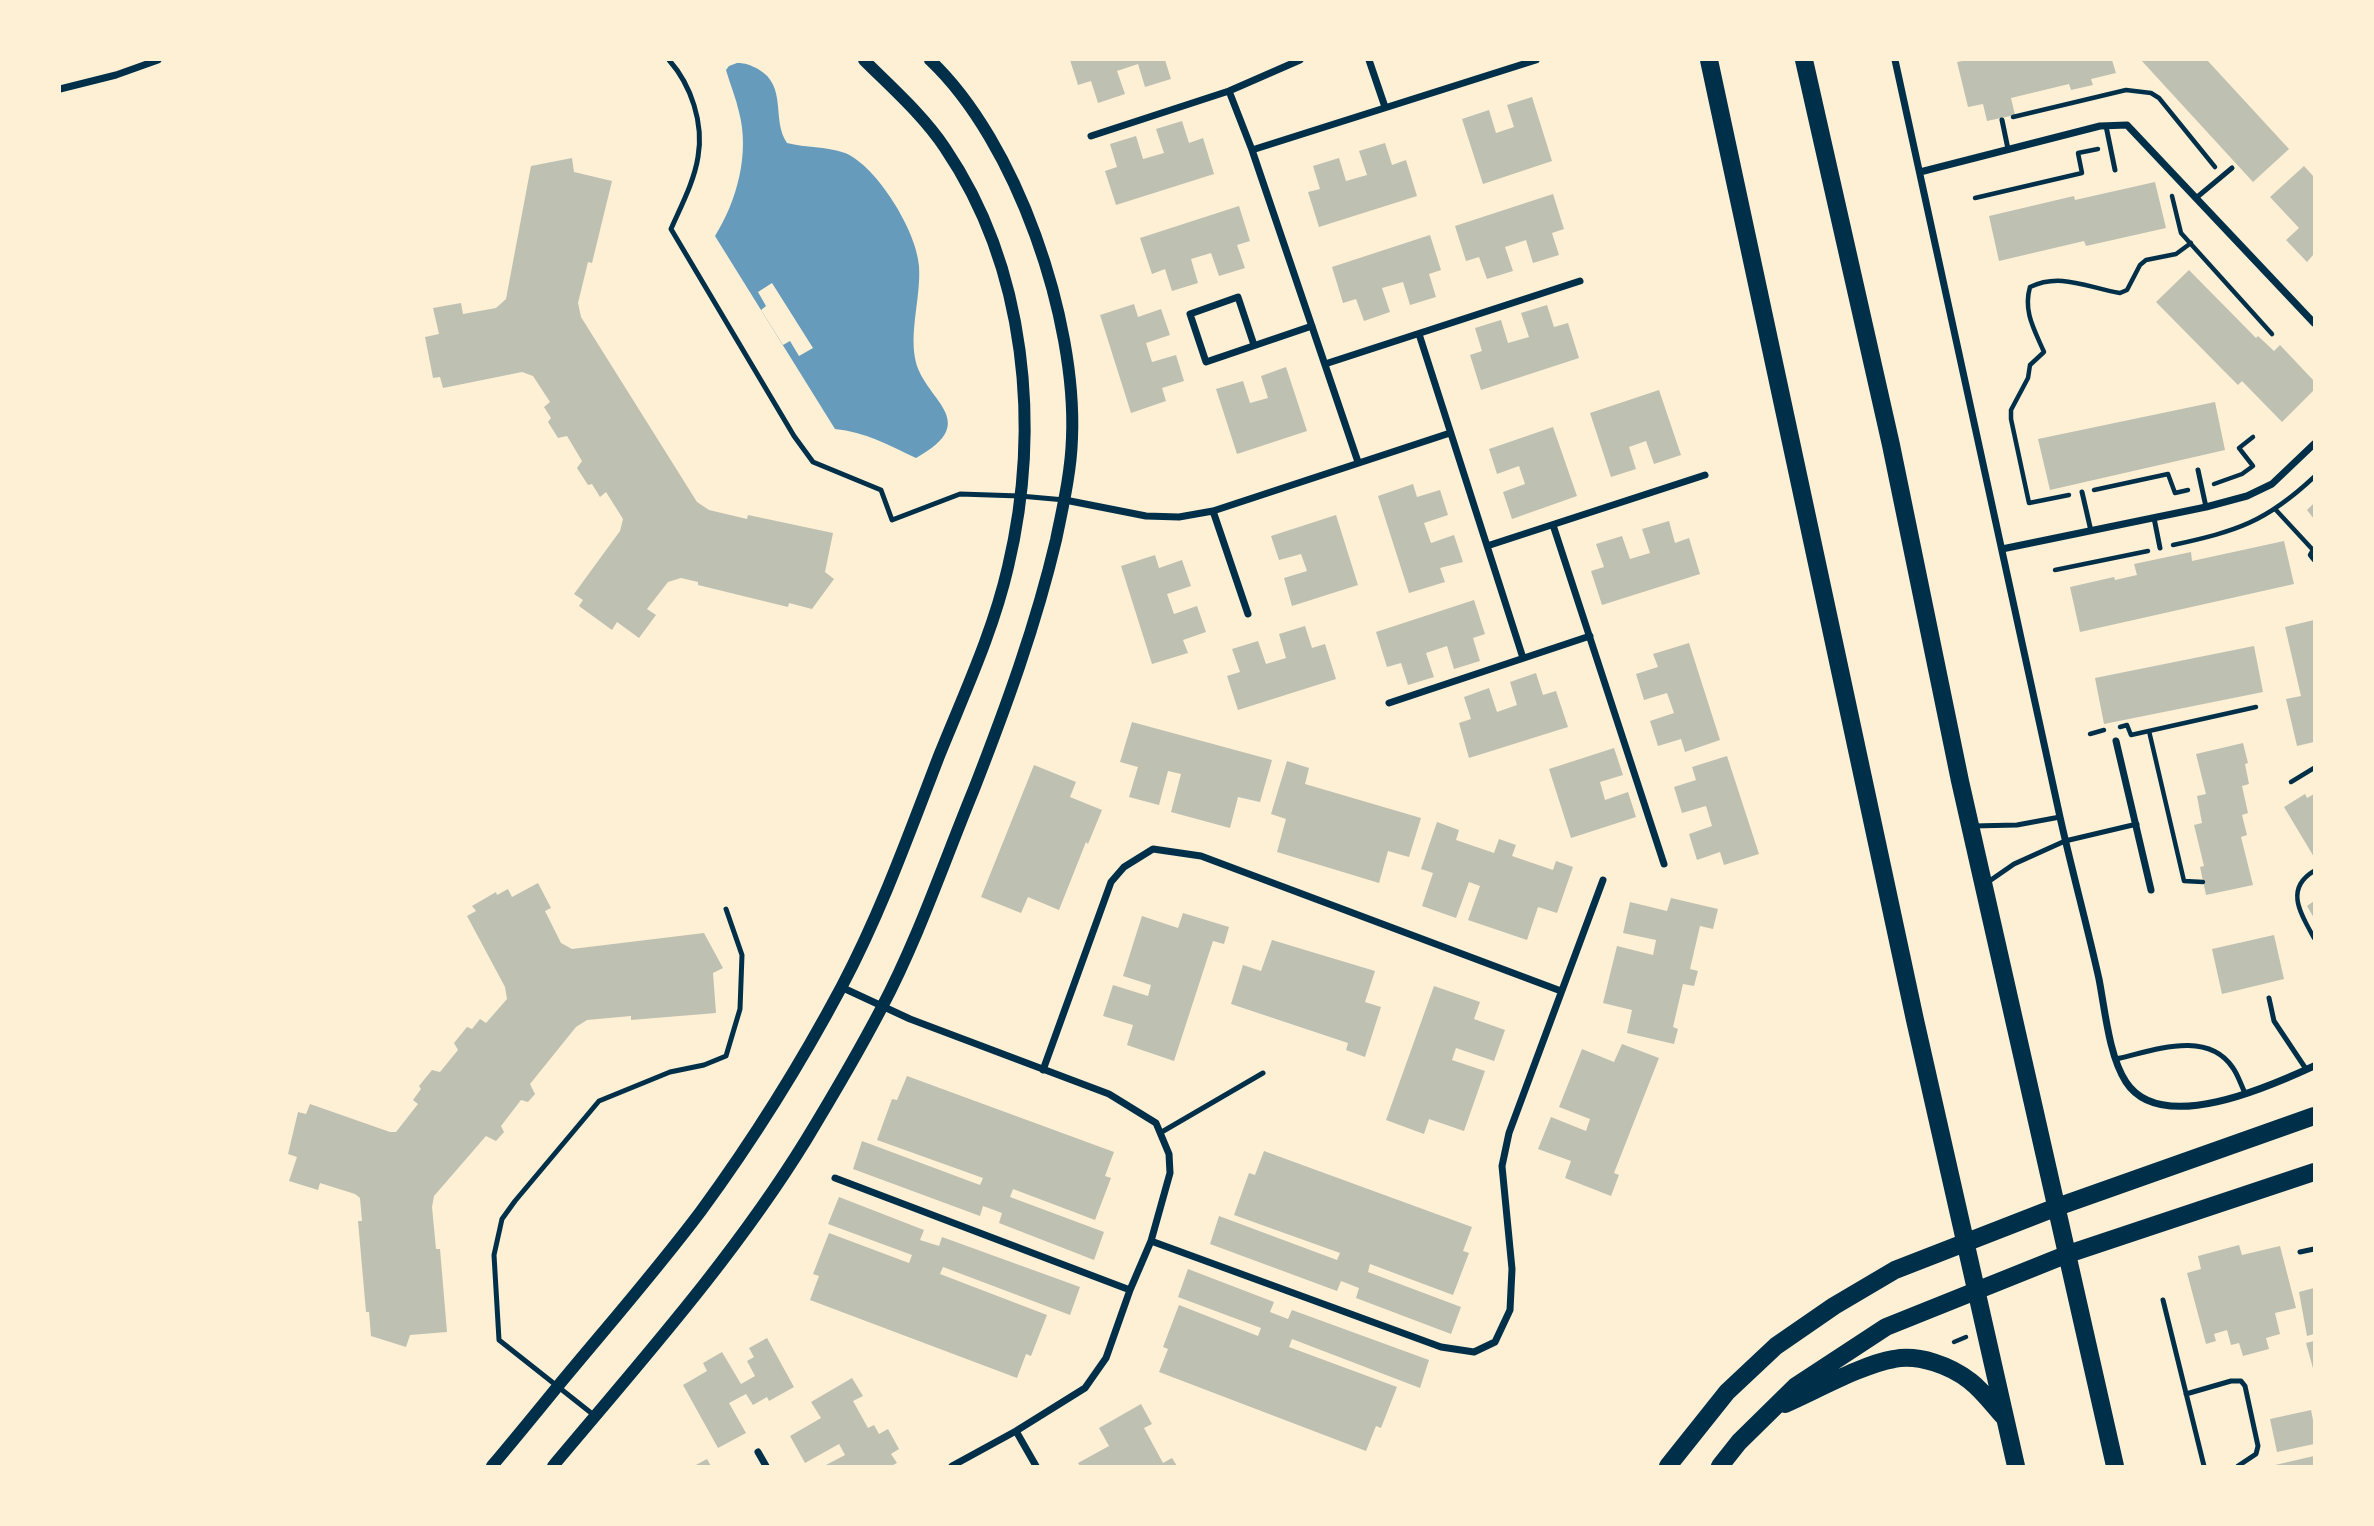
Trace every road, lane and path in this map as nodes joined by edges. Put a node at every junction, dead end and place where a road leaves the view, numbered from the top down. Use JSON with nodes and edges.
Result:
{"nodes":[{"id":1,"x":158,"y":60,"type":"edge"},
{"id":2,"x":669,"y":60,"type":"edge"},
{"id":3,"x":864,"y":60,"type":"edge"},
{"id":4,"x":930,"y":60,"type":"edge"},
{"id":5,"x":1300,"y":60,"type":"edge"},
{"id":6,"x":1369,"y":60,"type":"edge"},
{"id":7,"x":1536,"y":60,"type":"edge"},
{"id":8,"x":1709,"y":60,"type":"edge"},
{"id":9,"x":1804,"y":60,"type":"edge"},
{"id":10,"x":1895,"y":60,"type":"edge"},
{"id":11,"x":60,"y":89,"type":"edge"},
{"id":12,"x":1229,"y":91,"type":"junction"},
{"id":13,"x":1385,"y":107,"type":"junction"},
{"id":14,"x":2002,"y":120,"type":"dead end"},
{"id":15,"x":2106,"y":126,"type":"junction"},
{"id":16,"x":1091,"y":135,"type":"dead end"},
{"id":17,"x":2110,"y":146,"type":"junction"},
{"id":18,"x":2008,"y":149,"type":"junction"},
{"id":19,"x":1252,"y":150,"type":"junction"},
{"id":20,"x":2232,"y":168,"type":"dead end"},
{"id":21,"x":2115,"y":170,"type":"dead end"},
{"id":22,"x":1920,"y":172,"type":"junction"},
{"id":23,"x":2169,"y":185,"type":"dead end"},
{"id":24,"x":1975,"y":198,"type":"dead end"},
{"id":25,"x":2196,"y":198,"type":"junction"},
{"id":26,"x":2191,"y":243,"type":"junction"},
{"id":27,"x":1580,"y":281,"type":"dead end"},
{"id":28,"x":2315,"y":323,"type":"edge"},
{"id":29,"x":1312,"y":326,"type":"junction"},
{"id":30,"x":1419,"y":334,"type":"junction"},
{"id":31,"x":2272,"y":334,"type":"dead end"},
{"id":32,"x":1254,"y":345,"type":"junction"},
{"id":33,"x":1325,"y":364,"type":"junction"},
{"id":34,"x":1450,"y":433,"type":"junction"},
{"id":35,"x":2253,"y":437,"type":"dead end"},
{"id":36,"x":2315,"y":444,"type":"edge"},
{"id":37,"x":1358,"y":462,"type":"junction"},
{"id":38,"x":2198,"y":470,"type":"dead end"},
{"id":39,"x":1705,"y":475,"type":"dead end"},
{"id":40,"x":2315,"y":477,"type":"edge"},
{"id":41,"x":2202,"y":487,"type":"junction"},
{"id":42,"x":2082,"y":492,"type":"junction"},
{"id":43,"x":1020,"y":496,"type":"junction"},
{"id":44,"x":1065,"y":500,"type":"junction"},
{"id":45,"x":2206,"y":507,"type":"junction"},
{"id":46,"x":2276,"y":510,"type":"junction"},
{"id":47,"x":1213,"y":511,"type":"junction"},
{"id":48,"x":2154,"y":518,"type":"junction"},
{"id":49,"x":1553,"y":524,"type":"junction"},
{"id":50,"x":2091,"y":531,"type":"junction"},
{"id":51,"x":1487,"y":546,"type":"junction"},
{"id":52,"x":2160,"y":548,"type":"junction"},
{"id":53,"x":2002,"y":550,"type":"junction"},
{"id":54,"x":2315,"y":560,"type":"edge"},
{"id":55,"x":2055,"y":570,"type":"dead end"},
{"id":56,"x":1248,"y":614,"type":"dead end"},
{"id":57,"x":1590,"y":636,"type":"junction"},
{"id":58,"x":1523,"y":658,"type":"junction"},
{"id":59,"x":1389,"y":703,"type":"dead end"},
{"id":60,"x":2256,"y":707,"type":"dead end"},
{"id":61,"x":2149,"y":731,"type":"junction"},
{"id":62,"x":2090,"y":734,"type":"dead end"},
{"id":63,"x":2116,"y":741,"type":"dead end"},
{"id":64,"x":2315,"y":768,"type":"edge"},
{"id":65,"x":2291,"y":782,"type":"dead end"},
{"id":66,"x":2060,"y":817,"type":"junction"},
{"id":67,"x":2137,"y":824,"type":"junction"},
{"id":68,"x":1970,"y":826,"type":"junction"},
{"id":69,"x":2065,"y":841,"type":"junction"},
{"id":70,"x":1664,"y":864,"type":"dead end"},
{"id":71,"x":2315,"y":871,"type":"edge"},
{"id":72,"x":1603,"y":880,"type":"dead end"},
{"id":73,"x":2203,"y":882,"type":"dead end"},
{"id":74,"x":1984,"y":885,"type":"junction"},
{"id":75,"x":2151,"y":890,"type":"dead end"},
{"id":76,"x":726,"y":909,"type":"dead end"},
{"id":77,"x":2315,"y":938,"type":"edge"},
{"id":78,"x":841,"y":988,"type":"junction"},
{"id":79,"x":1561,"y":991,"type":"junction"},
{"id":80,"x":2269,"y":998,"type":"dead end"},
{"id":81,"x":882,"y":1007,"type":"junction"},
{"id":82,"x":2116,"y":1059,"type":"junction"},
{"id":83,"x":2315,"y":1066,"type":"edge"},
{"id":84,"x":2306,"y":1069,"type":"junction"},
{"id":85,"x":1043,"y":1070,"type":"junction"},
{"id":86,"x":1263,"y":1073,"type":"dead end"},
{"id":87,"x":2245,"y":1093,"type":"junction"},
{"id":88,"x":2315,"y":1116,"type":"edge"},
{"id":89,"x":1160,"y":1133,"type":"junction"},
{"id":90,"x":2315,"y":1172,"type":"edge"},
{"id":91,"x":835,"y":1178,"type":"dead end"},
{"id":92,"x":2057,"y":1207,"type":"junction"},
{"id":93,"x":1151,"y":1241,"type":"junction"},
{"id":94,"x":1964,"y":1242,"type":"junction"},
{"id":95,"x":2315,"y":1249,"type":"edge"},
{"id":96,"x":2300,"y":1252,"type":"dead end"},
{"id":97,"x":2068,"y":1254,"type":"junction"},
{"id":98,"x":1977,"y":1289,"type":"junction"},
{"id":99,"x":1130,"y":1290,"type":"junction"},
{"id":100,"x":2163,"y":1300,"type":"dead end"},
{"id":101,"x":1952,"y":1334,"type":"dead end"},
{"id":102,"x":1947,"y":1353,"type":"dead end"},
{"id":103,"x":558,"y":1386,"type":"junction"},
{"id":104,"x":2186,"y":1394,"type":"junction"},
{"id":105,"x":1772,"y":1410,"type":"junction"},
{"id":106,"x":595,"y":1416,"type":"junction"},
{"id":107,"x":2005,"y":1418,"type":"junction"},
{"id":108,"x":1016,"y":1431,"type":"junction"},
{"id":109,"x":758,"y":1452,"type":"dead end"},
{"id":110,"x":492,"y":1466,"type":"edge"},
{"id":111,"x":552,"y":1466,"type":"edge"},
{"id":112,"x":766,"y":1466,"type":"edge"},
{"id":113,"x":952,"y":1466,"type":"edge"},
{"id":114,"x":1036,"y":1466,"type":"edge"},
{"id":115,"x":1668,"y":1466,"type":"edge"},
{"id":116,"x":1720,"y":1466,"type":"edge"},
{"id":117,"x":2016,"y":1466,"type":"edge"},
{"id":118,"x":2115,"y":1466,"type":"edge"},
{"id":119,"x":2204,"y":1466,"type":"edge"},
{"id":120,"x":2238,"y":1466,"type":"edge"}],
"edges":[{"from":1,"to":11,"type":"street"},
{"from":2,"to":43,"type":"lane"},
{"from":3,"to":43,"type":"street"},
{"from":4,"to":44,"type":"street"},
{"from":5,"to":12,"type":"street"},
{"from":6,"to":13,"type":"street"},
{"from":7,"to":13,"type":"street"},
{"from":8,"to":94,"type":"main road"},
{"from":9,"to":68,"type":"main road"},
{"from":10,"to":22,"type":"street"},
{"from":12,"to":16,"type":"street"},
{"from":12,"to":19,"type":"street"},
{"from":13,"to":19,"type":"street"},
{"from":14,"to":18,"type":"lane"},
{"from":15,"to":17,"type":"lane"},
{"from":15,"to":18,"type":"street"},
{"from":15,"to":25,"type":"street"},
{"from":17,"to":21,"type":"lane"},
{"from":17,"to":24,"type":"path"},
{"from":18,"to":22,"type":"street"},
{"from":19,"to":29,"type":"street"},
{"from":20,"to":25,"type":"lane"},
{"from":22,"to":53,"type":"street"},
{"from":23,"to":26,"type":"path"},
{"from":25,"to":28,"type":"street"},
{"from":26,"to":31,"type":"path"},
{"from":26,"to":42,"type":"path"},
{"from":27,"to":30,"type":"street"},
{"from":29,"to":32,"type":"street"},
{"from":29,"to":33,"type":"street"},
{"from":30,"to":33,"type":"street"},
{"from":30,"to":34,"type":"street"},
{"from":32,"to":32,"type":"street"},
{"from":33,"to":37,"type":"street"},
{"from":34,"to":37,"type":"street"},
{"from":34,"to":51,"type":"street"},
{"from":35,"to":41,"type":"path"},
{"from":36,"to":45,"type":"street"},
{"from":37,"to":47,"type":"street"},
{"from":38,"to":41,"type":"lane"},
{"from":39,"to":49,"type":"street"},
{"from":40,"to":46,"type":"path"},
{"from":41,"to":42,"type":"path"},
{"from":41,"to":45,"type":"lane"},
{"from":42,"to":50,"type":"lane"},
{"from":43,"to":44,"type":"lane"},
{"from":43,"to":78,"type":"street"},
{"from":44,"to":47,"type":"street"},
{"from":44,"to":81,"type":"street"},
{"from":45,"to":48,"type":"street"},
{"from":46,"to":52,"type":"path"},
{"from":46,"to":54,"type":"path"},
{"from":47,"to":56,"type":"street"},
{"from":48,"to":50,"type":"street"},
{"from":48,"to":52,"type":"lane"},
{"from":49,"to":51,"type":"street"},
{"from":49,"to":57,"type":"street"},
{"from":50,"to":53,"type":"street"},
{"from":51,"to":58,"type":"street"},
{"from":52,"to":55,"type":"path"},
{"from":53,"to":66,"type":"street"},
{"from":57,"to":58,"type":"street"},
{"from":57,"to":70,"type":"street"},
{"from":58,"to":59,"type":"street"},
{"from":60,"to":61,"type":"path"},
{"from":61,"to":62,"type":"path"},
{"from":61,"to":73,"type":"path"},
{"from":63,"to":67,"type":"street"},
{"from":64,"to":65,"type":"path"},
{"from":66,"to":68,"type":"lane"},
{"from":66,"to":69,"type":"street"},
{"from":67,"to":69,"type":"lane"},
{"from":67,"to":75,"type":"street"},
{"from":68,"to":74,"type":"main road"},
{"from":69,"to":74,"type":"lane"},
{"from":69,"to":82,"type":"street"},
{"from":71,"to":77,"type":"path"},
{"from":72,"to":79,"type":"street"},
{"from":74,"to":92,"type":"main road"},
{"from":76,"to":103,"type":"lane"},
{"from":78,"to":81,"type":"street"},
{"from":78,"to":103,"type":"street"},
{"from":79,"to":85,"type":"street"},
{"from":79,"to":93,"type":"street"},
{"from":80,"to":84,"type":"lane"},
{"from":81,"to":85,"type":"street"},
{"from":81,"to":106,"type":"street"},
{"from":82,"to":87,"type":"street"},
{"from":82,"to":87,"type":"lane"},
{"from":83,"to":84,"type":"street"},
{"from":84,"to":87,"type":"street"},
{"from":85,"to":89,"type":"street"},
{"from":86,"to":89,"type":"lane"},
{"from":88,"to":92,"type":"main road"},
{"from":89,"to":93,"type":"street"},
{"from":90,"to":97,"type":"main road"},
{"from":91,"to":99,"type":"street"},
{"from":92,"to":94,"type":"main road"},
{"from":92,"to":97,"type":"main road"},
{"from":93,"to":99,"type":"street"},
{"from":94,"to":98,"type":"main road"},
{"from":94,"to":115,"type":"main road"},
{"from":95,"to":96,"type":"lane"},
{"from":97,"to":98,"type":"main road"},
{"from":97,"to":118,"type":"main road"},
{"from":98,"to":105,"type":"main road"},
{"from":98,"to":107,"type":"main road"},
{"from":99,"to":108,"type":"street"},
{"from":100,"to":104,"type":"lane"},
{"from":101,"to":102,"type":"path"},
{"from":103,"to":106,"type":"lane"},
{"from":103,"to":110,"type":"street"},
{"from":104,"to":119,"type":"lane"},
{"from":104,"to":120,"type":"lane"},
{"from":105,"to":107,"type":"main road"},
{"from":105,"to":116,"type":"main road"},
{"from":106,"to":111,"type":"street"},
{"from":107,"to":117,"type":"main road"},
{"from":108,"to":113,"type":"street"},
{"from":108,"to":114,"type":"street"},
{"from":109,"to":112,"type":"street"}]}
